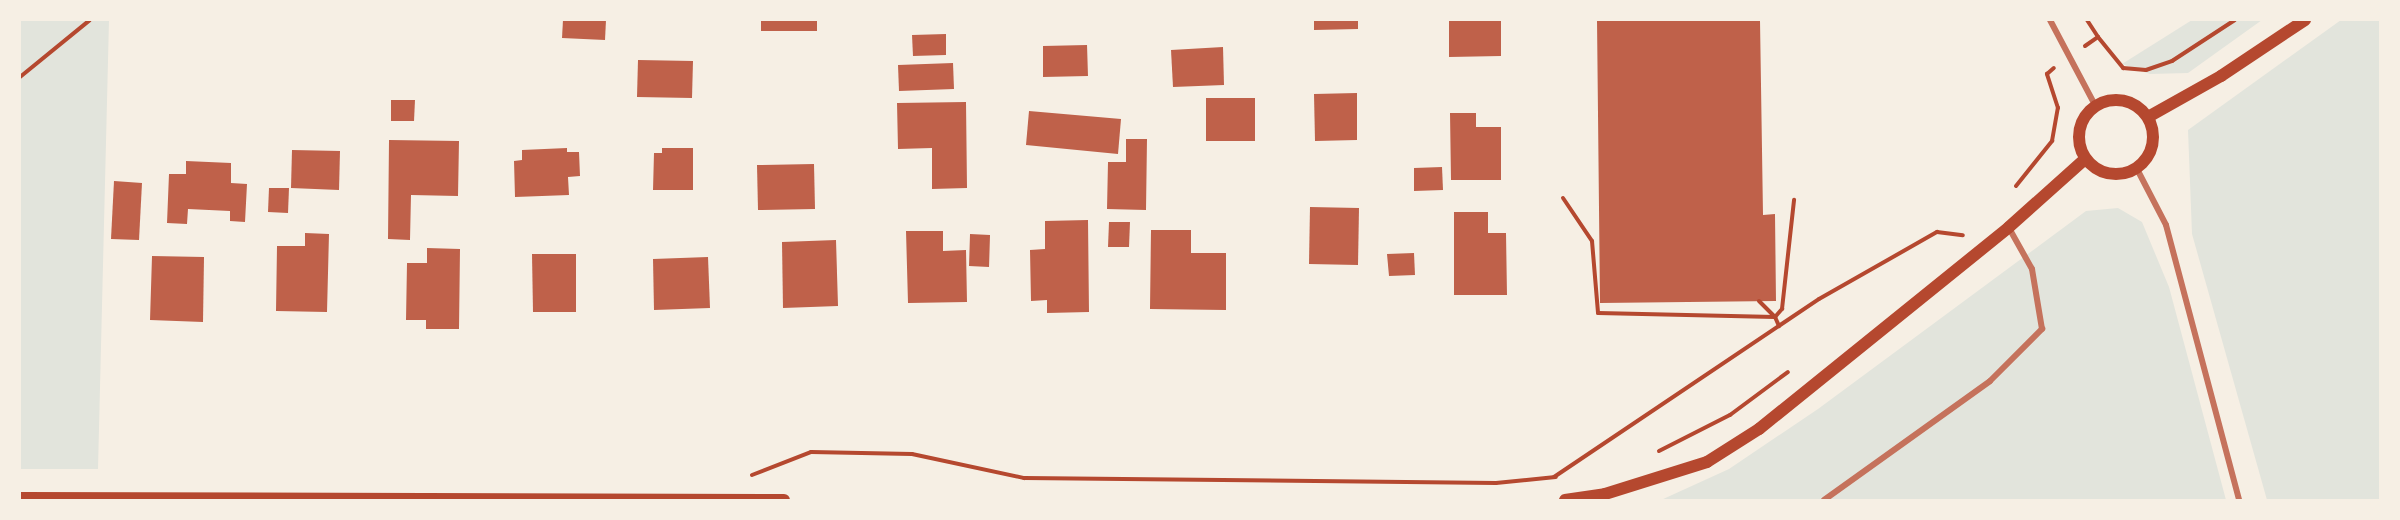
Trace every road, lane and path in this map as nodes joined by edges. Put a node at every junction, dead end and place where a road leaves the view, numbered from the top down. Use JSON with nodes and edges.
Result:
{"nodes":[{"id":1,"x":90,"y":20,"type":"edge"},
{"id":2,"x":2050,"y":20,"type":"edge"},
{"id":3,"x":2087,"y":20,"type":"edge"},
{"id":4,"x":2235,"y":20,"type":"edge"},
{"id":5,"x":2305,"y":20,"type":"edge"},
{"id":6,"x":2098,"y":38,"type":"junction"},
{"id":7,"x":2069,"y":56,"type":"junction"},
{"id":8,"x":20,"y":77,"type":"edge"},
{"id":9,"x":2095,"y":105,"type":"junction"},
{"id":10,"x":2148,"y":117,"type":"junction"},
{"id":11,"x":2085,"y":159,"type":"junction"},
{"id":12,"x":2137,"y":169,"type":"junction"},
{"id":13,"x":2014,"y":188,"type":"dead end"},
{"id":14,"x":1563,"y":198,"type":"dead end"},
{"id":15,"x":1794,"y":200,"type":"dead end"},
{"id":16,"x":2009,"y":227,"type":"junction"},
{"id":17,"x":1960,"y":244,"type":"dead end"},
{"id":18,"x":1759,"y":301,"type":"dead end"},
{"id":19,"x":1774,"y":317,"type":"junction"},
{"id":20,"x":1779,"y":326,"type":"junction"},
{"id":21,"x":1797,"y":365,"type":"dead end"},
{"id":22,"x":1655,"y":452,"type":"dead end"},
{"id":23,"x":742,"y":475,"type":"dead end"},
{"id":24,"x":1565,"y":476,"type":"dead end"},
{"id":25,"x":1553,"y":477,"type":"junction"},
{"id":26,"x":20,"y":498,"type":"edge"},
{"id":27,"x":784,"y":501,"type":"edge"},
{"id":28,"x":1565,"y":501,"type":"edge"},
{"id":29,"x":1824,"y":501,"type":"edge"},
{"id":30,"x":2239,"y":501,"type":"edge"}],
"edges":[{"from":1,"to":8,"type":"path"},
{"from":2,"to":7,"type":"street"},
{"from":3,"to":6,"type":"path"},
{"from":4,"to":6,"type":"path"},
{"from":5,"to":10,"type":"main road"},
{"from":6,"to":7,"type":"path"},
{"from":7,"to":9,"type":"street"},
{"from":7,"to":13,"type":"path"},
{"from":9,"to":10,"type":"main road"},
{"from":9,"to":11,"type":"main road"},
{"from":10,"to":12,"type":"main road"},
{"from":11,"to":12,"type":"main road"},
{"from":11,"to":16,"type":"main road"},
{"from":12,"to":30,"type":"street"},
{"from":14,"to":19,"type":"path"},
{"from":15,"to":19,"type":"path"},
{"from":16,"to":28,"type":"main road"},
{"from":16,"to":29,"type":"street"},
{"from":17,"to":20,"type":"path"},
{"from":18,"to":19,"type":"path"},
{"from":19,"to":20,"type":"path"},
{"from":20,"to":25,"type":"path"},
{"from":21,"to":22,"type":"path"},
{"from":23,"to":25,"type":"path"},
{"from":24,"to":25,"type":"path"},
{"from":26,"to":27,"type":"main road"}]}
